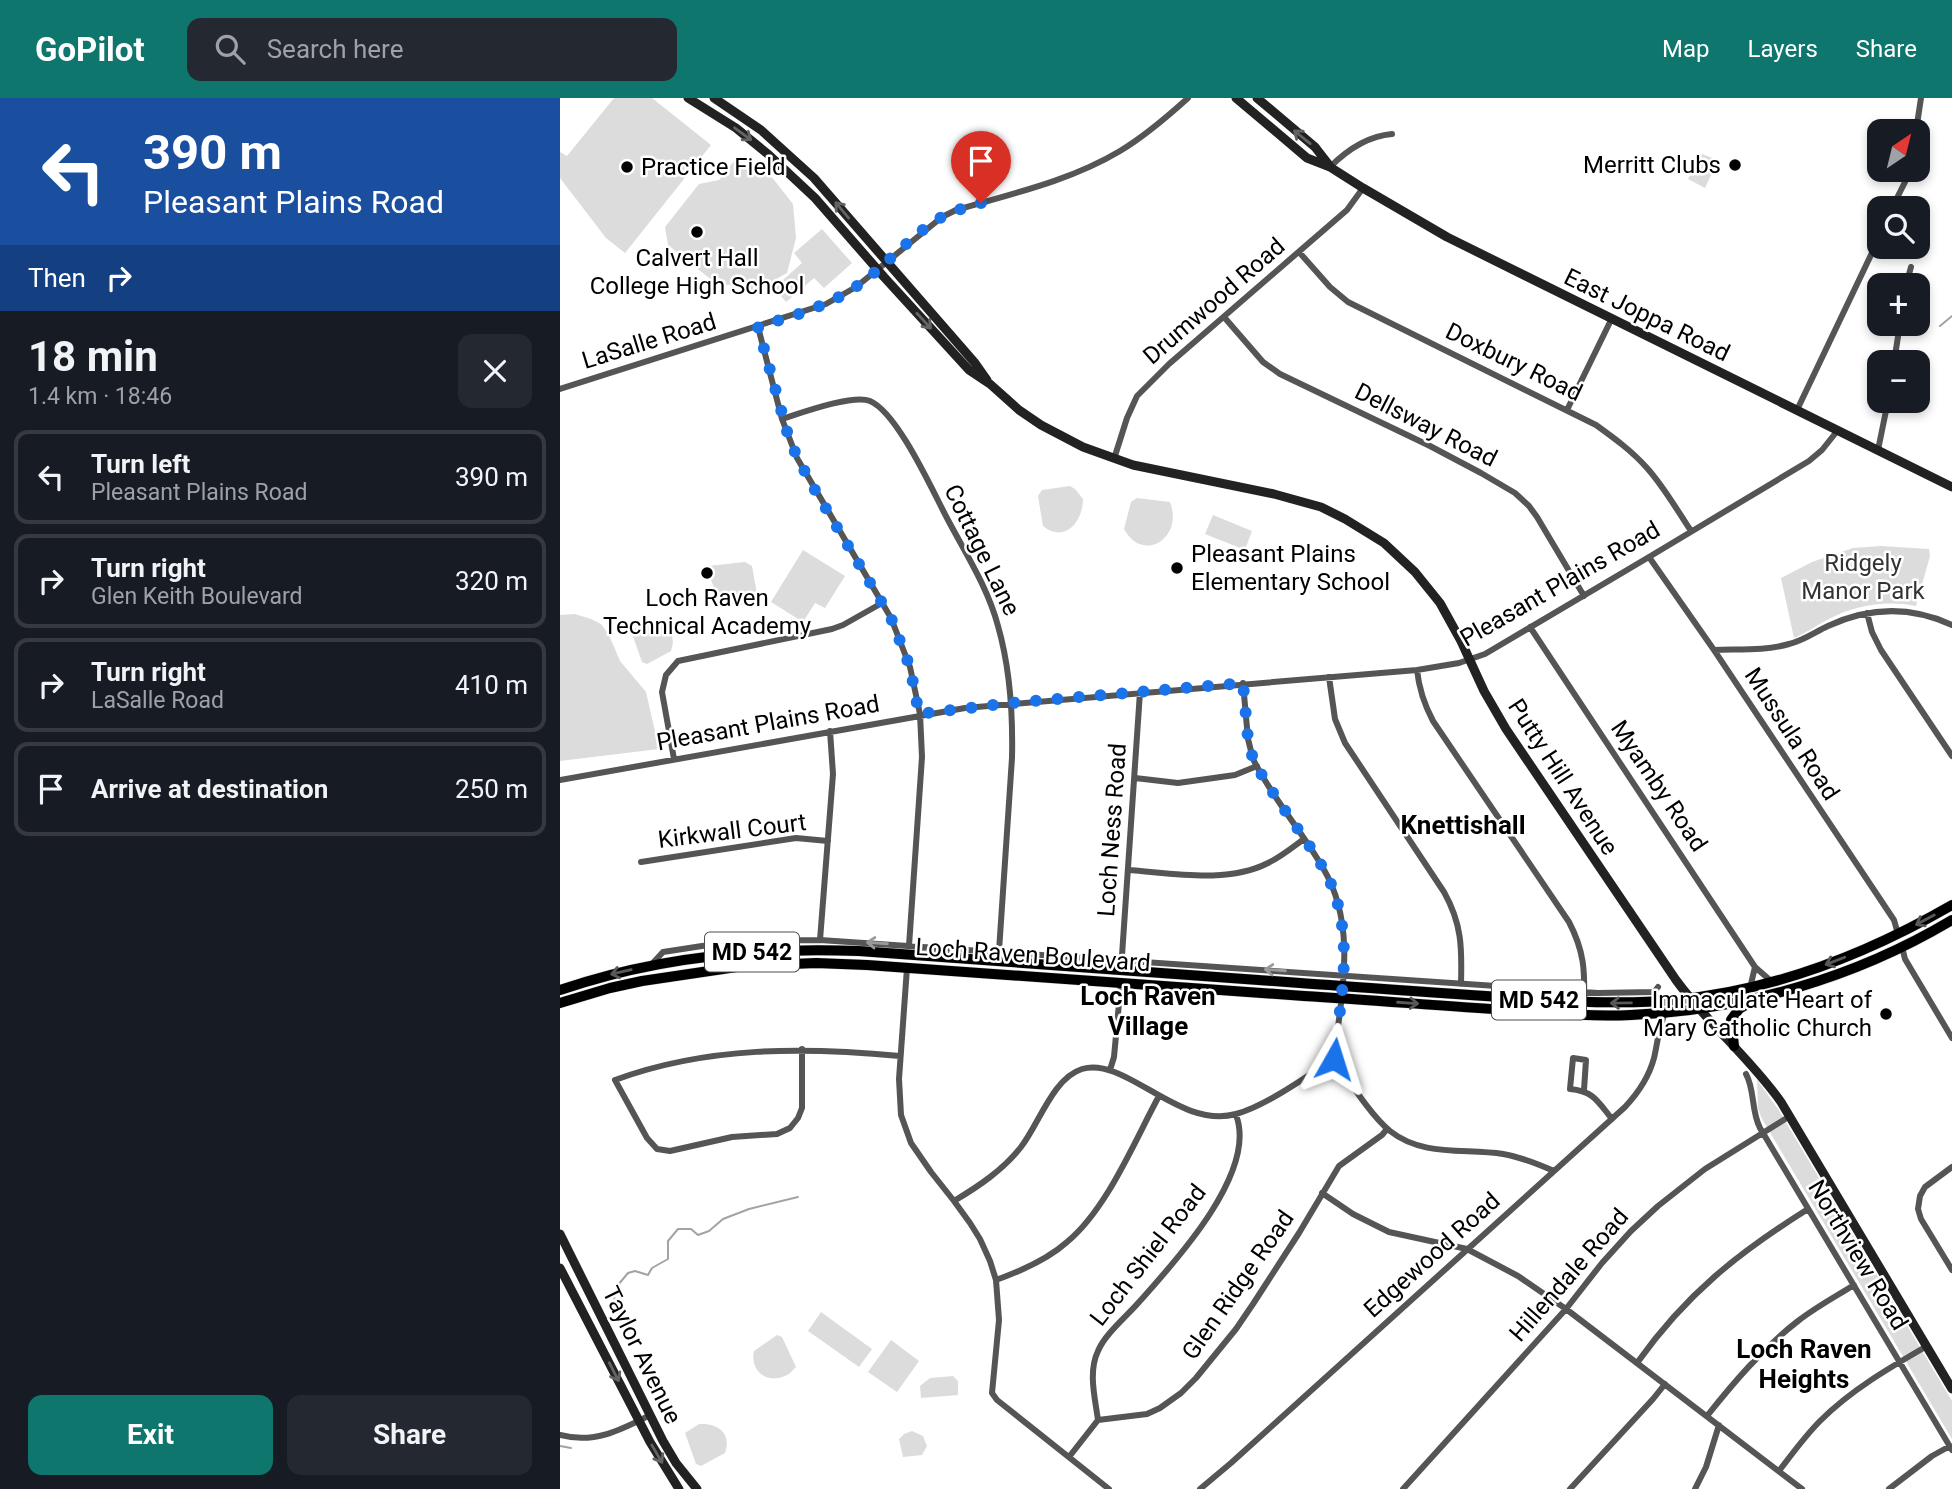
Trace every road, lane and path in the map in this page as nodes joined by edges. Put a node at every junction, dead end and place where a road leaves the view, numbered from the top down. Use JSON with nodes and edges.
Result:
{"nodes":[{"id":1,"x":688,"y":98,"type":"edge"},
{"id":2,"x":714,"y":98,"type":"edge"},
{"id":3,"x":1188,"y":98,"type":"edge"},
{"id":4,"x":1236,"y":98,"type":"edge"},
{"id":5,"x":1257,"y":98,"type":"edge"},
{"id":6,"x":1921,"y":98,"type":"edge"},
{"id":7,"x":1919,"y":119,"type":"edge"},
{"id":8,"x":1392,"y":134,"type":"dead end"},
{"id":9,"x":1330,"y":167,"type":"junction"},
{"id":10,"x":1363,"y":188,"type":"junction"},
{"id":11,"x":1299,"y":253,"type":"junction"},
{"id":12,"x":1869,"y":259,"type":"edge"},
{"id":13,"x":886,"y":262,"type":"junction"},
{"id":14,"x":1911,"y":267,"type":"dead end"},
{"id":15,"x":878,"y":270,"type":"junction"},
{"id":16,"x":1909,"y":273,"type":"edge"},
{"id":17,"x":1224,"y":317,"type":"junction"},
{"id":18,"x":1612,"y":318,"type":"junction"},
{"id":19,"x":758,"y":327,"type":"junction"},
{"id":20,"x":990,"y":384,"type":"junction"},
{"id":21,"x":560,"y":388,"type":"edge"},
{"id":22,"x":1567,"y":410,"type":"junction"},
{"id":23,"x":1797,"y":410,"type":"junction"},
{"id":24,"x":1886,"y":413,"type":"edge"},
{"id":25,"x":782,"y":419,"type":"junction"},
{"id":26,"x":1838,"y":430,"type":"junction"},
{"id":27,"x":1878,"y":450,"type":"junction"},
{"id":28,"x":1114,"y":459,"type":"junction"},
{"id":29,"x":1952,"y":487,"type":"edge"},
{"id":30,"x":1691,"y":531,"type":"junction"},
{"id":31,"x":1649,"y":557,"type":"junction"},
{"id":32,"x":1584,"y":596,"type":"junction"},
{"id":33,"x":883,"y":603,"type":"junction"},
{"id":34,"x":1867,"y":613,"type":"junction"},
{"id":35,"x":1952,"y":625,"type":"edge"},
{"id":36,"x":1530,"y":627,"type":"junction"},
{"id":37,"x":1714,"y":650,"type":"junction"},
{"id":38,"x":1470,"y":660,"type":"junction"},
{"id":39,"x":1417,"y":670,"type":"junction"},
{"id":40,"x":1329,"y":677,"type":"junction"},
{"id":41,"x":1243,"y":683,"type":"junction"},
{"id":42,"x":1140,"y":692,"type":"junction"},
{"id":43,"x":1010,"y":703,"type":"junction"},
{"id":44,"x":919,"y":714,"type":"junction"},
{"id":45,"x":830,"y":731,"type":"junction"},
{"id":46,"x":1952,"y":756,"type":"edge"},
{"id":47,"x":674,"y":760,"type":"junction"},
{"id":48,"x":1257,"y":766,"type":"junction"},
{"id":49,"x":1135,"y":778,"type":"junction"},
{"id":50,"x":560,"y":780,"type":"edge"},
{"id":51,"x":1304,"y":839,"type":"junction"},
{"id":52,"x":828,"y":841,"type":"junction"},
{"id":53,"x":641,"y":862,"type":"dead end"},
{"id":54,"x":1128,"y":870,"type":"junction"},
{"id":55,"x":1952,"y":905,"type":"edge"},
{"id":56,"x":1952,"y":920,"type":"edge"},
{"id":57,"x":1898,"y":934,"type":"junction"},
{"id":58,"x":820,"y":940,"type":"junction"},
{"id":59,"x":1902,"y":947,"type":"junction"},
{"id":60,"x":908,"y":950,"type":"junction"},
{"id":61,"x":999,"y":951,"type":"junction"},
{"id":62,"x":1122,"y":965,"type":"junction"},
{"id":63,"x":651,"y":966,"type":"junction"},
{"id":64,"x":1755,"y":967,"type":"junction"},
{"id":65,"x":907,"y":968,"type":"junction"},
{"id":66,"x":1343,"y":981,"type":"junction"},
{"id":67,"x":1121,"y":982,"type":"junction"},
{"id":68,"x":1771,"y":982,"type":"junction"},
{"id":69,"x":1461,"y":984,"type":"junction"},
{"id":70,"x":1658,"y":987,"type":"dead end"},
{"id":71,"x":1750,"y":988,"type":"junction"},
{"id":72,"x":560,"y":990,"type":"edge"},
{"id":73,"x":1584,"y":997,"type":"junction"},
{"id":74,"x":1340,"y":998,"type":"junction"},
{"id":75,"x":1689,"y":998,"type":"junction"},
{"id":76,"x":1756,"y":999,"type":"junction"},
{"id":77,"x":560,"y":1003,"type":"edge"},
{"id":78,"x":1698,"y":1010,"type":"junction"},
{"id":79,"x":1665,"y":1013,"type":"junction"},
{"id":80,"x":1652,"y":1014,"type":"junction"},
{"id":81,"x":1658,"y":1029,"type":"junction"},
{"id":82,"x":1952,"y":1038,"type":"edge"},
{"id":83,"x":1734,"y":1046,"type":"junction"},
{"id":84,"x":802,"y":1049,"type":"junction"},
{"id":85,"x":900,"y":1056,"type":"junction"},
{"id":86,"x":1334,"y":1059,"type":"junction"},
{"id":87,"x":1110,"y":1070,"type":"junction"},
{"id":88,"x":1746,"y":1074,"type":"dead end"},
{"id":89,"x":1584,"y":1090,"type":"junction"},
{"id":90,"x":1159,"y":1096,"type":"junction"},
{"id":91,"x":1236,"y":1115,"type":"junction"},
{"id":92,"x":1790,"y":1116,"type":"junction"},
{"id":93,"x":1612,"y":1119,"type":"junction"},
{"id":94,"x":1387,"y":1129,"type":"junction"},
{"id":95,"x":1763,"y":1133,"type":"junction"},
{"id":96,"x":1952,"y":1167,"type":"edge"},
{"id":97,"x":1554,"y":1171,"type":"junction"},
{"id":98,"x":1322,"y":1193,"type":"junction"},
{"id":99,"x":954,"y":1200,"type":"junction"},
{"id":100,"x":1808,"y":1209,"type":"junction"},
{"id":101,"x":560,"y":1234,"type":"edge"},
{"id":102,"x":1468,"y":1250,"type":"junction"},
{"id":103,"x":560,"y":1268,"type":"edge"},
{"id":104,"x":1952,"y":1270,"type":"edge"},
{"id":105,"x":996,"y":1280,"type":"junction"},
{"id":106,"x":1854,"y":1286,"type":"junction"},
{"id":107,"x":578,"y":1303,"type":"junction"},
{"id":108,"x":1566,"y":1308,"type":"junction"},
{"id":109,"x":614,"y":1341,"type":"junction"},
{"id":110,"x":1927,"y":1346,"type":"junction"},
{"id":111,"x":1900,"y":1362,"type":"junction"},
{"id":112,"x":1637,"y":1363,"type":"junction"},
{"id":113,"x":1665,"y":1384,"type":"junction"},
{"id":114,"x":1952,"y":1389,"type":"edge"},
{"id":115,"x":650,"y":1415,"type":"junction"},
{"id":116,"x":1707,"y":1416,"type":"junction"},
{"id":117,"x":1098,"y":1420,"type":"junction"},
{"id":118,"x":639,"y":1421,"type":"junction"},
{"id":119,"x":1718,"y":1425,"type":"junction"},
{"id":120,"x":560,"y":1435,"type":"edge"},
{"id":121,"x":1951,"y":1448,"type":"edge"},
{"id":122,"x":1069,"y":1457,"type":"junction"},
{"id":123,"x":1779,"y":1471,"type":"junction"},
{"id":124,"x":679,"y":1489,"type":"edge"},
{"id":125,"x":697,"y":1489,"type":"edge"},
{"id":126,"x":1109,"y":1489,"type":"edge"},
{"id":127,"x":1200,"y":1489,"type":"edge"},
{"id":128,"x":1403,"y":1489,"type":"edge"},
{"id":129,"x":1570,"y":1489,"type":"edge"},
{"id":130,"x":1695,"y":1489,"type":"edge"},
{"id":131,"x":1802,"y":1489,"type":"edge"},
{"id":132,"x":1889,"y":1489,"type":"edge"}],
"edges":[{"from":1,"to":15,"type":"street","name":"Putty Hill Avenue","one_way":true},
{"from":13,"to":2,"type":"street","name":"Putty Hill Avenue","one_way":true},
{"from":3,"to":13,"type":"street","name":"LaSalle Road"},
{"from":4,"to":9,"type":"street","name":"East Joppa Road"},
{"from":9,"to":5,"type":"street","name":"East Joppa Road","one_way":true},
{"from":6,"to":7,"type":"street"},
{"from":8,"to":9,"type":"street"},
{"from":9,"to":10,"type":"street","name":"East Joppa Road"},
{"from":10,"to":11,"type":"street","name":"Drumwood Road"},
{"from":10,"to":18,"type":"street","name":"East Joppa Road"},
{"from":11,"to":17,"type":"street","name":"Drumwood Road"},
{"from":11,"to":22,"type":"street","name":"Doxbury Road"},
{"from":12,"to":23,"type":"street"},
{"from":13,"to":15,"type":"street","name":"LaSalle Road"},
{"from":13,"to":20,"type":"street","name":"Putty Hill Avenue"},
{"from":14,"to":16,"type":"street"},
{"from":15,"to":19,"type":"street","name":"LaSalle Road"},
{"from":15,"to":20,"type":"street","name":"Putty Hill Avenue","one_way":true},
{"from":17,"to":28,"type":"street","name":"Drumwood Road"},
{"from":17,"to":32,"type":"street","name":"Dellsway Road"},
{"from":18,"to":22,"type":"street"},
{"from":18,"to":23,"type":"street","name":"East Joppa Road"},
{"from":19,"to":21,"type":"street","name":"LaSalle Road"},
{"from":19,"to":25,"type":"street"},
{"from":20,"to":28,"type":"street","name":"Putty Hill Avenue"},
{"from":22,"to":30,"type":"street","name":"Doxbury Road"},
{"from":23,"to":26,"type":"street","name":"East Joppa Road"},
{"from":24,"to":27,"type":"street"},
{"from":25,"to":33,"type":"street"},
{"from":25,"to":43,"type":"street","name":"Cottage Lane"},
{"from":26,"to":27,"type":"street","name":"East Joppa Road"},
{"from":26,"to":30,"type":"street","name":"Pleasant Plains Road"},
{"from":27,"to":29,"type":"street","name":"East Joppa Road"},
{"from":28,"to":38,"type":"street","name":"Putty Hill Avenue"},
{"from":30,"to":31,"type":"street","name":"Pleasant Plains Road"},
{"from":31,"to":32,"type":"street","name":"Pleasant Plains Road"},
{"from":31,"to":37,"type":"street","name":"Mussula Road"},
{"from":32,"to":36,"type":"street","name":"Pleasant Plains Road"},
{"from":33,"to":44,"type":"street"},
{"from":33,"to":47,"type":"street"},
{"from":34,"to":35,"type":"street"},
{"from":34,"to":37,"type":"street"},
{"from":34,"to":46,"type":"street"},
{"from":36,"to":38,"type":"street","name":"Pleasant Plains Road"},
{"from":36,"to":64,"type":"street","name":"Myamby Road"},
{"from":37,"to":57,"type":"street","name":"Mussula Road"},
{"from":38,"to":39,"type":"street","name":"Pleasant Plains Road"},
{"from":38,"to":75,"type":"street","name":"Putty Hill Avenue"},
{"from":39,"to":40,"type":"street","name":"Pleasant Plains Road"},
{"from":39,"to":73,"type":"street"},
{"from":40,"to":41,"type":"street","name":"Pleasant Plains Road"},
{"from":40,"to":69,"type":"street"},
{"from":41,"to":42,"type":"street","name":"Pleasant Plains Road"},
{"from":41,"to":48,"type":"street"},
{"from":42,"to":43,"type":"street","name":"Pleasant Plains Road"},
{"from":42,"to":49,"type":"street","name":"Loch Ness Road"},
{"from":43,"to":44,"type":"street","name":"Pleasant Plains Road"},
{"from":43,"to":61,"type":"street","name":"Cottage Lane"},
{"from":44,"to":45,"type":"street","name":"Pleasant Plains Road"},
{"from":44,"to":60,"type":"street"},
{"from":45,"to":47,"type":"street","name":"Pleasant Plains Road"},
{"from":45,"to":52,"type":"street"},
{"from":47,"to":50,"type":"street","name":"Pleasant Plains Road"},
{"from":48,"to":49,"type":"street"},
{"from":48,"to":51,"type":"street"},
{"from":49,"to":54,"type":"street","name":"Loch Ness Road"},
{"from":51,"to":54,"type":"street"},
{"from":51,"to":66,"type":"street"},
{"from":52,"to":53,"type":"street","name":"Kirkwall Court"},
{"from":52,"to":58,"type":"street"},
{"from":54,"to":62,"type":"street","name":"Loch Ness Road"},
{"from":55,"to":57,"type":"main road","name":"Loch Raven Boulevard","number":"MD 542","one_way":true},
{"from":56,"to":59,"type":"main road","name":"Loch Raven Boulevard","number":"MD 542"},
{"from":57,"to":59,"type":"main road"},
{"from":57,"to":68,"type":"main road","name":"Loch Raven Boulevard","number":"MD 542","one_way":true},
{"from":60,"to":58,"type":"street","name":"Loch Raven Boulevard","one_way":true},
{"from":58,"to":63,"type":"street","name":"Loch Raven Boulevard"},
{"from":59,"to":76,"type":"main road","name":"Loch Raven Boulevard","number":"MD 542"},
{"from":59,"to":82,"type":"street"},
{"from":60,"to":61,"type":"street","name":"Loch Raven Boulevard"},
{"from":60,"to":62,"type":"main road","name":"Loch Raven Boulevard","number":"MD 542"},
{"from":60,"to":63,"type":"main road","name":"Loch Raven Boulevard","number":"MD 542"},
{"from":60,"to":65,"type":"main road"},
{"from":61,"to":62,"type":"street","name":"Loch Raven Boulevard"},
{"from":66,"to":62,"type":"main road","name":"Loch Raven Boulevard","number":"MD 542","one_way":true},
{"from":62,"to":67,"type":"main road"},
{"from":63,"to":72,"type":"main road","name":"Loch Raven Boulevard","number":"MD 542","one_way":true},
{"from":64,"to":68,"type":"street","name":"Myamby Road"},
{"from":64,"to":71,"type":"street"},
{"from":65,"to":67,"type":"main road","name":"Loch Raven Boulevard","number":"MD 542"},
{"from":65,"to":77,"type":"main road","name":"Loch Raven Boulevard","number":"MD 542"},
{"from":65,"to":85,"type":"street"},
{"from":66,"to":69,"type":"street","name":"Loch Raven Boulevard"},
{"from":66,"to":73,"type":"main road","name":"Loch Raven Boulevard","number":"MD 542"},
{"from":66,"to":74,"type":"street"},
{"from":67,"to":74,"type":"main road","name":"Loch Raven Boulevard","number":"MD 542"},
{"from":67,"to":87,"type":"street"},
{"from":68,"to":71,"type":"main road","name":"Loch Raven Boulevard","number":"MD 542"},
{"from":69,"to":73,"type":"street","name":"Loch Raven Boulevard"},
{"from":70,"to":73,"type":"street","name":"Loch Raven Boulevard"},
{"from":71,"to":75,"type":"main road","name":"Loch Raven Boulevard","number":"MD 542"},
{"from":75,"to":73,"type":"main road","name":"Loch Raven Boulevard","number":"MD 542","one_way":true},
{"from":74,"to":80,"type":"main road","name":"Loch Raven Boulevard","number":"MD 542","one_way":true},
{"from":74,"to":86,"type":"street"},
{"from":75,"to":78,"type":"street","name":"Putty Hill Avenue"},
{"from":76,"to":78,"type":"main road","name":"Loch Raven Boulevard","number":"MD 542"},
{"from":76,"to":83,"type":"main road"},
{"from":78,"to":79,"type":"main road","name":"Loch Raven Boulevard","number":"MD 542"},
{"from":78,"to":83,"type":"street","name":"Putty Hill Avenue"},
{"from":79,"to":80,"type":"main road","name":"Loch Raven Boulevard","number":"MD 542"},
{"from":79,"to":81,"type":"street","name":"Edgewood Road"},
{"from":80,"to":81,"type":"street"},
{"from":81,"to":93,"type":"street","name":"Edgewood Road"},
{"from":83,"to":92,"type":"street","name":"Putty Hill Avenue"},
{"from":84,"to":84,"type":"street"},
{"from":84,"to":85,"type":"street"},
{"from":85,"to":99,"type":"street"},
{"from":86,"to":91,"type":"street"},
{"from":86,"to":94,"type":"street"},
{"from":87,"to":90,"type":"street"},
{"from":87,"to":99,"type":"street"},
{"from":88,"to":95,"type":"street","name":"Northview Road"},
{"from":89,"to":89,"type":"street"},
{"from":89,"to":93,"type":"street"},
{"from":90,"to":91,"type":"street"},
{"from":90,"to":105,"type":"street"},
{"from":91,"to":117,"type":"street","name":"Loch Shiel Road"},
{"from":92,"to":95,"type":"street","name":"Hillendale Road"},
{"from":92,"to":110,"type":"street","name":"Putty Hill Avenue"},
{"from":93,"to":97,"type":"street","name":"Edgewood Road"},
{"from":94,"to":97,"type":"street"},
{"from":94,"to":98,"type":"street","name":"Glen Ridge Road"},
{"from":95,"to":100,"type":"street","name":"Northview Road"},
{"from":95,"to":108,"type":"street","name":"Hillendale Road"},
{"from":96,"to":104,"type":"street"},
{"from":97,"to":102,"type":"street","name":"Edgewood Road"},
{"from":98,"to":102,"type":"street"},
{"from":98,"to":117,"type":"street","name":"Glen Ridge Road"},
{"from":99,"to":105,"type":"street"},
{"from":100,"to":106,"type":"street","name":"Northview Road"},
{"from":100,"to":112,"type":"street"},
{"from":101,"to":109,"type":"street","name":"Taylor Avenue"},
{"from":102,"to":108,"type":"street"},
{"from":102,"to":127,"type":"street","name":"Edgewood Road"},
{"from":103,"to":107,"type":"street","name":"Taylor Avenue"},
{"from":105,"to":122,"type":"street"},
{"from":106,"to":111,"type":"street","name":"Northview Road"},
{"from":106,"to":116,"type":"street"},
{"from":107,"to":109,"type":"street"},
{"from":107,"to":118,"type":"street","name":"Taylor Avenue","one_way":true},
{"from":108,"to":112,"type":"street"},
{"from":108,"to":128,"type":"street","name":"Hillendale Road"},
{"from":109,"to":115,"type":"street","name":"Taylor Avenue"},
{"from":110,"to":111,"type":"street"},
{"from":110,"to":114,"type":"street","name":"Putty Hill Avenue"},
{"from":111,"to":121,"type":"street","name":"Northview Road"},
{"from":111,"to":123,"type":"street"},
{"from":112,"to":113,"type":"street"},
{"from":113,"to":116,"type":"street"},
{"from":113,"to":129,"type":"street"},
{"from":115,"to":118,"type":"street"},
{"from":115,"to":125,"type":"street","name":"Taylor Avenue"},
{"from":116,"to":119,"type":"street"},
{"from":117,"to":122,"type":"street"},
{"from":118,"to":120,"type":"street"},
{"from":118,"to":124,"type":"street","name":"Taylor Avenue","one_way":true},
{"from":119,"to":123,"type":"street"},
{"from":119,"to":130,"type":"street"},
{"from":121,"to":132,"type":"street"},
{"from":122,"to":126,"type":"street"},
{"from":123,"to":131,"type":"street"}]}
